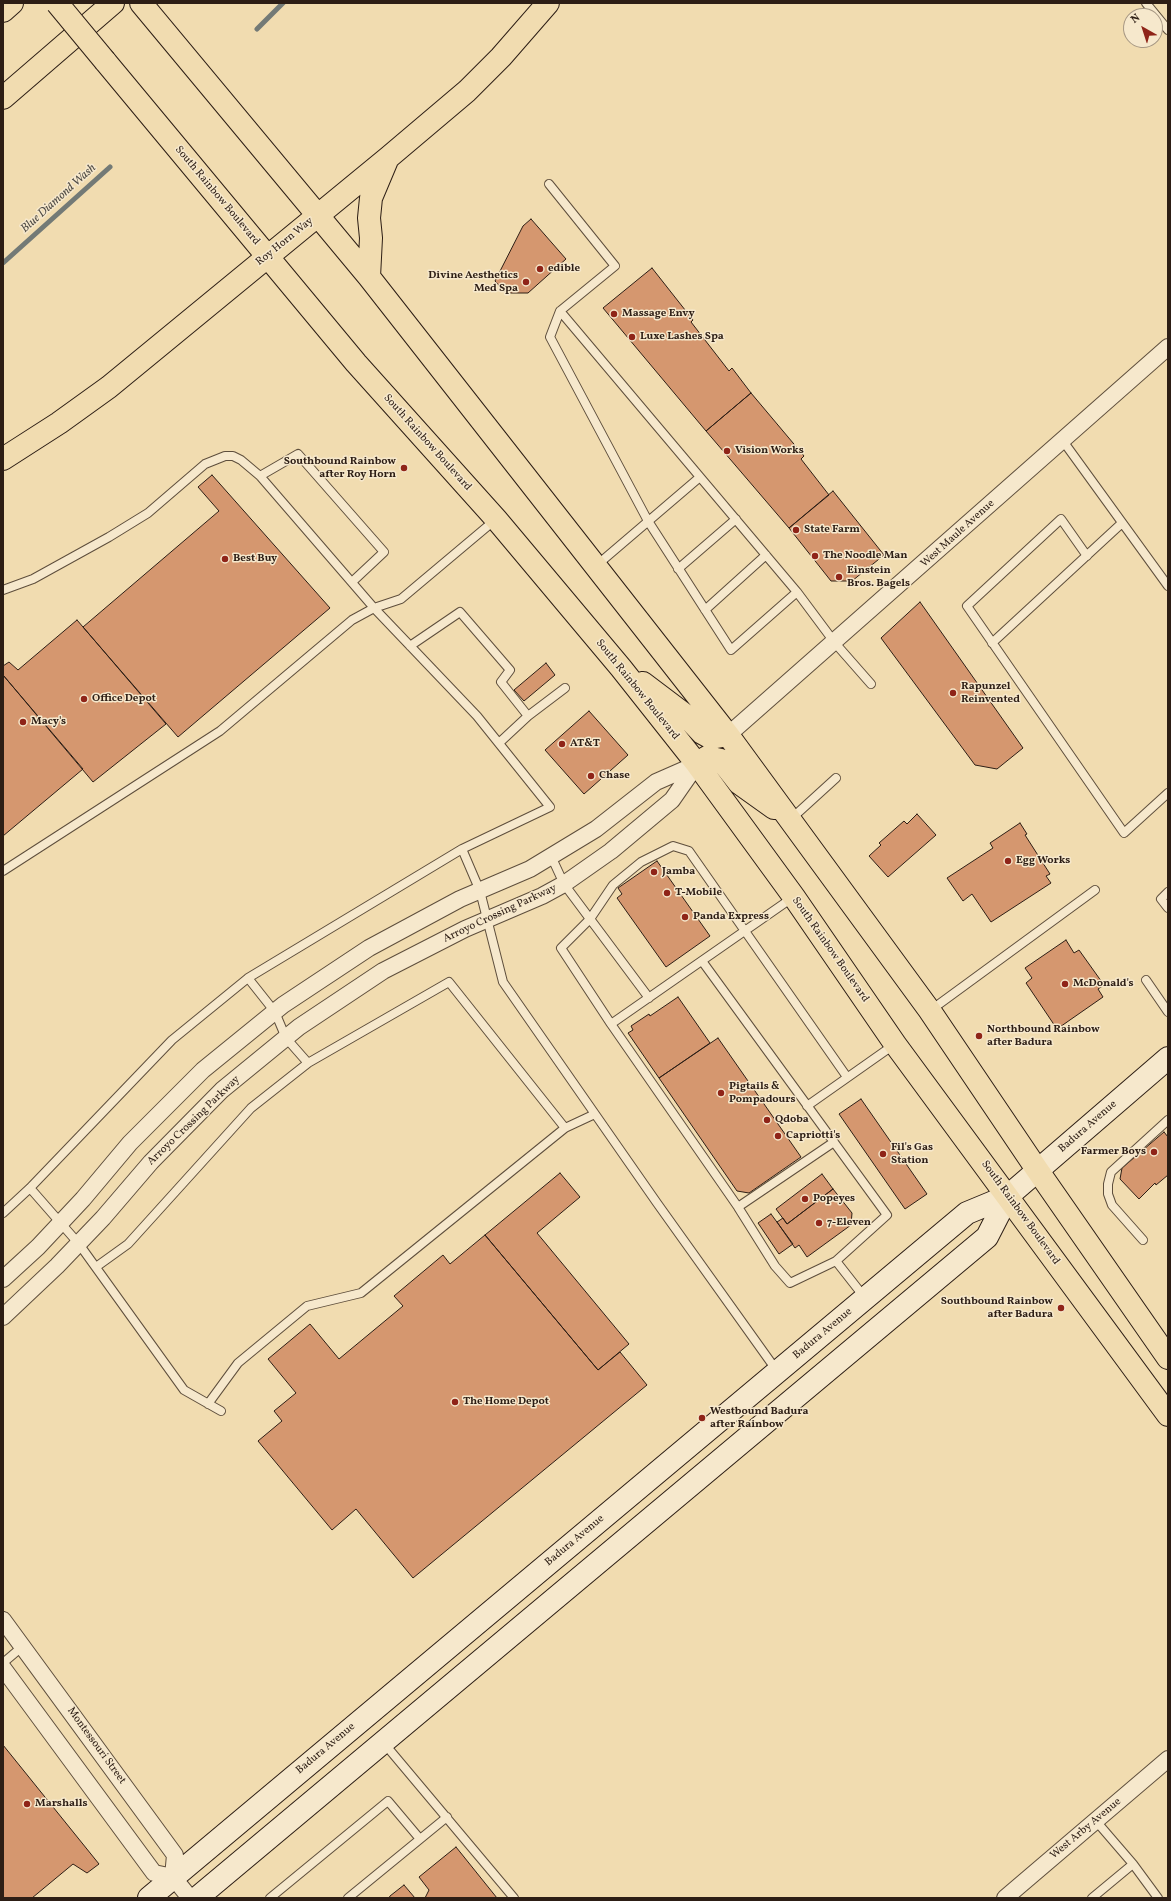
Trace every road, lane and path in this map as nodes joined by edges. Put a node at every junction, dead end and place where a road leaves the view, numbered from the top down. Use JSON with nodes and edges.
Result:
{"nodes":[{"id":1,"x":12,"y":3,"type":"edge"},
{"id":2,"x":57,"y":3,"type":"edge"},
{"id":3,"x":113,"y":3,"type":"edge"},
{"id":4,"x":141,"y":3,"type":"edge"},
{"id":5,"x":548,"y":3,"type":"edge"},
{"id":6,"x":1146,"y":3,"type":"edge"},
{"id":7,"x":3,"y":11,"type":"edge"},
{"id":8,"x":1168,"y":30,"type":"edge"},
{"id":9,"x":3,"y":98,"type":"edge"},
{"id":10,"x":389,"y":157,"type":"junction"},
{"id":11,"x":549,"y":184,"type":"dead end"},
{"id":12,"x":317,"y":216,"type":"junction"},
{"id":13,"x":267,"y":257,"type":"junction"},
{"id":14,"x":369,"y":277,"type":"junction"},
{"id":15,"x":560,"y":311,"type":"junction"},
{"id":16,"x":1168,"y":347,"type":"edge"},
{"id":17,"x":1063,"y":441,"type":"junction"},
{"id":18,"x":3,"y":459,"type":"edge"},
{"id":19,"x":260,"y":476,"type":"junction"},
{"id":20,"x":700,"y":477,"type":"junction"},
{"id":21,"x":496,"y":519,"type":"junction"},
{"id":22,"x":736,"y":519,"type":"junction"},
{"id":23,"x":648,"y":521,"type":"junction"},
{"id":24,"x":1122,"y":523,"type":"junction"},
{"id":25,"x":766,"y":554,"type":"junction"},
{"id":26,"x":1087,"y":556,"type":"junction"},
{"id":27,"x":594,"y":566,"type":"junction"},
{"id":28,"x":678,"y":569,"type":"junction"},
{"id":29,"x":352,"y":582,"type":"junction"},
{"id":30,"x":1168,"y":586,"type":"edge"},
{"id":31,"x":3,"y":590,"type":"edge"},
{"id":32,"x":797,"y":592,"type":"junction"},
{"id":33,"x":374,"y":608,"type":"junction"},
{"id":34,"x":705,"y":610,"type":"junction"},
{"id":35,"x":835,"y":643,"type":"junction"},
{"id":36,"x":992,"y":643,"type":"junction"},
{"id":37,"x":410,"y":646,"type":"junction"},
{"id":38,"x":621,"y":668,"type":"junction"},
{"id":39,"x":871,"y":684,"type":"dead end"},
{"id":40,"x":565,"y":688,"type":"dead end"},
{"id":41,"x":528,"y":716,"type":"junction"},
{"id":42,"x":728,"y":735,"type":"junction"},
{"id":43,"x":498,"y":743,"type":"junction"},
{"id":44,"x":697,"y":764,"type":"junction"},
{"id":45,"x":836,"y":778,"type":"dead end"},
{"id":46,"x":1168,"y":793,"type":"edge"},
{"id":47,"x":790,"y":819,"type":"junction"},
{"id":48,"x":462,"y":849,"type":"junction"},
{"id":49,"x":551,"y":856,"type":"junction"},
{"id":50,"x":3,"y":871,"type":"edge"},
{"id":51,"x":564,"y":884,"type":"junction"},
{"id":52,"x":1095,"y":890,"type":"dead end"},
{"id":53,"x":480,"y":891,"type":"junction"},
{"id":54,"x":1168,"y":892,"type":"edge"},
{"id":55,"x":794,"y":897,"type":"junction"},
{"id":56,"x":1168,"y":908,"type":"edge"},
{"id":57,"x":590,"y":918,"type":"junction"},
{"id":58,"x":487,"y":920,"type":"junction"},
{"id":59,"x":744,"y":932,"type":"junction"},
{"id":60,"x":702,"y":961,"type":"junction"},
{"id":61,"x":248,"y":978,"type":"junction"},
{"id":62,"x":1146,"y":980,"type":"dead end"},
{"id":63,"x":649,"y":998,"type":"junction"},
{"id":64,"x":930,"y":1011,"type":"junction"},
{"id":65,"x":274,"y":1012,"type":"junction"},
{"id":66,"x":1168,"y":1012,"type":"edge"},
{"id":67,"x":611,"y":1024,"type":"junction"},
{"id":68,"x":286,"y":1038,"type":"junction"},
{"id":69,"x":895,"y":1044,"type":"junction"},
{"id":70,"x":1168,"y":1058,"type":"edge"},
{"id":71,"x":308,"y":1063,"type":"junction"},
{"id":72,"x":847,"y":1078,"type":"junction"},
{"id":73,"x":807,"y":1106,"type":"junction"},
{"id":74,"x":595,"y":1114,"type":"junction"},
{"id":75,"x":1168,"y":1120,"type":"edge"},
{"id":76,"x":565,"y":1128,"type":"junction"},
{"id":77,"x":834,"y":1142,"type":"junction"},
{"id":78,"x":1038,"y":1171,"type":"junction"},
{"id":79,"x":30,"y":1188,"type":"junction"},
{"id":80,"x":1008,"y":1196,"type":"junction"},
{"id":81,"x":738,"y":1207,"type":"junction"},
{"id":82,"x":3,"y":1213,"type":"edge"},
{"id":83,"x":61,"y":1223,"type":"junction"},
{"id":84,"x":1143,"y":1240,"type":"dead end"},
{"id":85,"x":79,"y":1244,"type":"junction"},
{"id":86,"x":836,"y":1261,"type":"junction"},
{"id":87,"x":96,"y":1267,"type":"junction"},
{"id":88,"x":3,"y":1279,"type":"edge"},
{"id":89,"x":865,"y":1299,"type":"junction"},
{"id":90,"x":3,"y":1317,"type":"edge"},
{"id":91,"x":1168,"y":1358,"type":"edge"},
{"id":92,"x":778,"y":1372,"type":"junction"},
{"id":93,"x":797,"y":1396,"type":"junction"},
{"id":94,"x":208,"y":1404,"type":"junction"},
{"id":95,"x":221,"y":1411,"type":"dead end"},
{"id":96,"x":1168,"y":1415,"type":"edge"},
{"id":97,"x":3,"y":1620,"type":"edge"},
{"id":98,"x":23,"y":1646,"type":"junction"},
{"id":99,"x":3,"y":1663,"type":"edge"},
{"id":100,"x":3,"y":1668,"type":"edge"},
{"id":101,"x":383,"y":1742,"type":"junction"},
{"id":102,"x":1168,"y":1760,"type":"edge"},
{"id":103,"x":446,"y":1818,"type":"junction"},
{"id":104,"x":1096,"y":1821,"type":"junction"},
{"id":105,"x":420,"y":1840,"type":"junction"},
{"id":106,"x":1134,"y":1864,"type":"junction"},
{"id":107,"x":173,"y":1877,"type":"junction"},
{"id":108,"x":149,"y":1898,"type":"edge"},
{"id":109,"x":190,"y":1898,"type":"edge"},
{"id":110,"x":197,"y":1898,"type":"edge"},
{"id":111,"x":270,"y":1898,"type":"edge"},
{"id":112,"x":348,"y":1898,"type":"edge"},
{"id":113,"x":514,"y":1898,"type":"edge"},
{"id":114,"x":1005,"y":1898,"type":"edge"},
{"id":115,"x":1092,"y":1898,"type":"edge"},
{"id":116,"x":1158,"y":1898,"type":"edge"}],
"edges":[{"from":1,"to":7,"type":"main road"},
{"from":2,"to":13,"type":"main road","name":"South Rainbow Boulevard","bridge":true},
{"from":3,"to":9,"type":"main road"},
{"from":4,"to":12,"type":"main road"},
{"from":5,"to":10,"type":"main road","name":"Roy Horn Way"},
{"from":6,"to":8,"type":"lane"},
{"from":10,"to":12,"type":"main road","name":"Roy Horn Way"},
{"from":10,"to":14,"type":"main road"},
{"from":11,"to":15,"type":"lane"},
{"from":12,"to":13,"type":"main road","name":"Roy Horn Way"},
{"from":12,"to":14,"type":"main road"},
{"from":13,"to":18,"type":"main road","name":"Roy Horn Way"},
{"from":13,"to":21,"type":"main road","name":"South Rainbow Boulevard"},
{"from":14,"to":27,"type":"main road"},
{"from":15,"to":20,"type":"lane"},
{"from":15,"to":23,"type":"lane"},
{"from":16,"to":17,"type":"street","name":"West Maule Avenue"},
{"from":17,"to":24,"type":"lane"},
{"from":17,"to":35,"type":"street","name":"West Maule Avenue"},
{"from":19,"to":29,"type":"lane"},
{"from":19,"to":29,"type":"lane"},
{"from":19,"to":31,"type":"lane"},
{"from":20,"to":22,"type":"lane"},
{"from":20,"to":23,"type":"lane"},
{"from":21,"to":33,"type":"lane"},
{"from":21,"to":38,"type":"main road","name":"South Rainbow Boulevard"},
{"from":22,"to":25,"type":"lane"},
{"from":22,"to":28,"type":"lane"},
{"from":23,"to":27,"type":"lane"},
{"from":23,"to":28,"type":"lane"},
{"from":24,"to":26,"type":"lane"},
{"from":24,"to":30,"type":"lane"},
{"from":25,"to":32,"type":"lane"},
{"from":25,"to":34,"type":"lane"},
{"from":26,"to":36,"type":"lane"},
{"from":26,"to":36,"type":"lane"},
{"from":27,"to":42,"type":"main road"},
{"from":28,"to":34,"type":"lane"},
{"from":29,"to":33,"type":"lane"},
{"from":32,"to":34,"type":"lane"},
{"from":32,"to":35,"type":"lane"},
{"from":33,"to":37,"type":"lane"},
{"from":33,"to":50,"type":"lane"},
{"from":35,"to":39,"type":"lane"},
{"from":35,"to":42,"type":"street","name":"West Maule Avenue"},
{"from":36,"to":46,"type":"lane"},
{"from":37,"to":41,"type":"lane"},
{"from":37,"to":43,"type":"lane"},
{"from":38,"to":42,"type":"main road"},
{"from":38,"to":44,"type":"main road","name":"South Rainbow Boulevard"},
{"from":40,"to":41,"type":"lane"},
{"from":41,"to":43,"type":"lane"},
{"from":42,"to":47,"type":"main road"},
{"from":43,"to":48,"type":"lane"},
{"from":44,"to":47,"type":"main road"},
{"from":44,"to":49,"type":"street"},
{"from":44,"to":51,"type":"street","name":"Arroyo Crossing Parkway"},
{"from":44,"to":55,"type":"main road","name":"South Rainbow Boulevard"},
{"from":45,"to":47,"type":"lane"},
{"from":47,"to":64,"type":"main road"},
{"from":48,"to":53,"type":"lane"},
{"from":48,"to":61,"type":"lane"},
{"from":49,"to":51,"type":"lane"},
{"from":49,"to":53,"type":"street"},
{"from":51,"to":57,"type":"lane"},
{"from":51,"to":58,"type":"street","name":"Arroyo Crossing Parkway"},
{"from":52,"to":64,"type":"lane"},
{"from":53,"to":58,"type":"lane"},
{"from":53,"to":65,"type":"street"},
{"from":54,"to":56,"type":"lane"},
{"from":55,"to":59,"type":"lane"},
{"from":55,"to":69,"type":"main road","name":"South Rainbow Boulevard"},
{"from":57,"to":59,"type":"lane"},
{"from":57,"to":63,"type":"lane"},
{"from":57,"to":67,"type":"lane"},
{"from":58,"to":68,"type":"street","name":"Arroyo Crossing Parkway"},
{"from":58,"to":74,"type":"lane"},
{"from":59,"to":60,"type":"lane"},
{"from":59,"to":72,"type":"lane"},
{"from":60,"to":63,"type":"lane"},
{"from":60,"to":73,"type":"lane"},
{"from":61,"to":65,"type":"lane"},
{"from":61,"to":79,"type":"lane"},
{"from":62,"to":66,"type":"lane"},
{"from":63,"to":67,"type":"lane"},
{"from":64,"to":78,"type":"main road"},
{"from":65,"to":68,"type":"lane"},
{"from":65,"to":83,"type":"street"},
{"from":67,"to":81,"type":"lane"},
{"from":68,"to":71,"type":"lane"},
{"from":68,"to":85,"type":"street","name":"Arroyo Crossing Parkway"},
{"from":69,"to":72,"type":"lane"},
{"from":69,"to":80,"type":"main road","name":"South Rainbow Boulevard"},
{"from":70,"to":78,"type":"main road","name":"Badura Avenue"},
{"from":71,"to":76,"type":"lane"},
{"from":71,"to":87,"type":"lane"},
{"from":72,"to":73,"type":"lane"},
{"from":73,"to":77,"type":"lane"},
{"from":74,"to":76,"type":"lane"},
{"from":74,"to":92,"type":"lane"},
{"from":75,"to":84,"type":"lane"},
{"from":76,"to":94,"type":"lane"},
{"from":77,"to":81,"type":"lane"},
{"from":77,"to":86,"type":"lane"},
{"from":78,"to":80,"type":"main road","name":"Badura Avenue"},
{"from":78,"to":91,"type":"main road"},
{"from":79,"to":82,"type":"lane"},
{"from":79,"to":83,"type":"lane"},
{"from":80,"to":89,"type":"main road","name":"Badura Avenue"},
{"from":80,"to":93,"type":"main road","name":"Badura Avenue"},
{"from":80,"to":96,"type":"main road","name":"South Rainbow Boulevard"},
{"from":81,"to":86,"type":"lane"},
{"from":83,"to":85,"type":"lane"},
{"from":83,"to":88,"type":"street"},
{"from":85,"to":87,"type":"lane"},
{"from":85,"to":90,"type":"street","name":"Arroyo Crossing Parkway"},
{"from":86,"to":89,"type":"lane"},
{"from":87,"to":94,"type":"lane"},
{"from":89,"to":92,"type":"main road","name":"Badura Avenue"},
{"from":92,"to":93,"type":"main road"},
{"from":92,"to":107,"type":"main road","name":"Badura Avenue"},
{"from":93,"to":101,"type":"main road","name":"Badura Avenue"},
{"from":94,"to":95,"type":"lane"},
{"from":97,"to":98,"type":"street","name":"Montessouri Street"},
{"from":98,"to":99,"type":"lane"},
{"from":98,"to":107,"type":"street","name":"Montessouri Street"},
{"from":100,"to":107,"type":"street"},
{"from":101,"to":103,"type":"lane"},
{"from":101,"to":110,"type":"main road","name":"Badura Avenue"},
{"from":102,"to":104,"type":"street","name":"West Arby Avenue"},
{"from":103,"to":105,"type":"lane"},
{"from":103,"to":113,"type":"lane"},
{"from":104,"to":106,"type":"lane"},
{"from":104,"to":114,"type":"street","name":"West Arby Avenue"},
{"from":105,"to":111,"type":"lane"},
{"from":105,"to":112,"type":"lane"},
{"from":106,"to":115,"type":"lane"},
{"from":106,"to":116,"type":"lane"},
{"from":107,"to":108,"type":"main road","name":"Badura Avenue"},
{"from":107,"to":109,"type":"street"}]}
